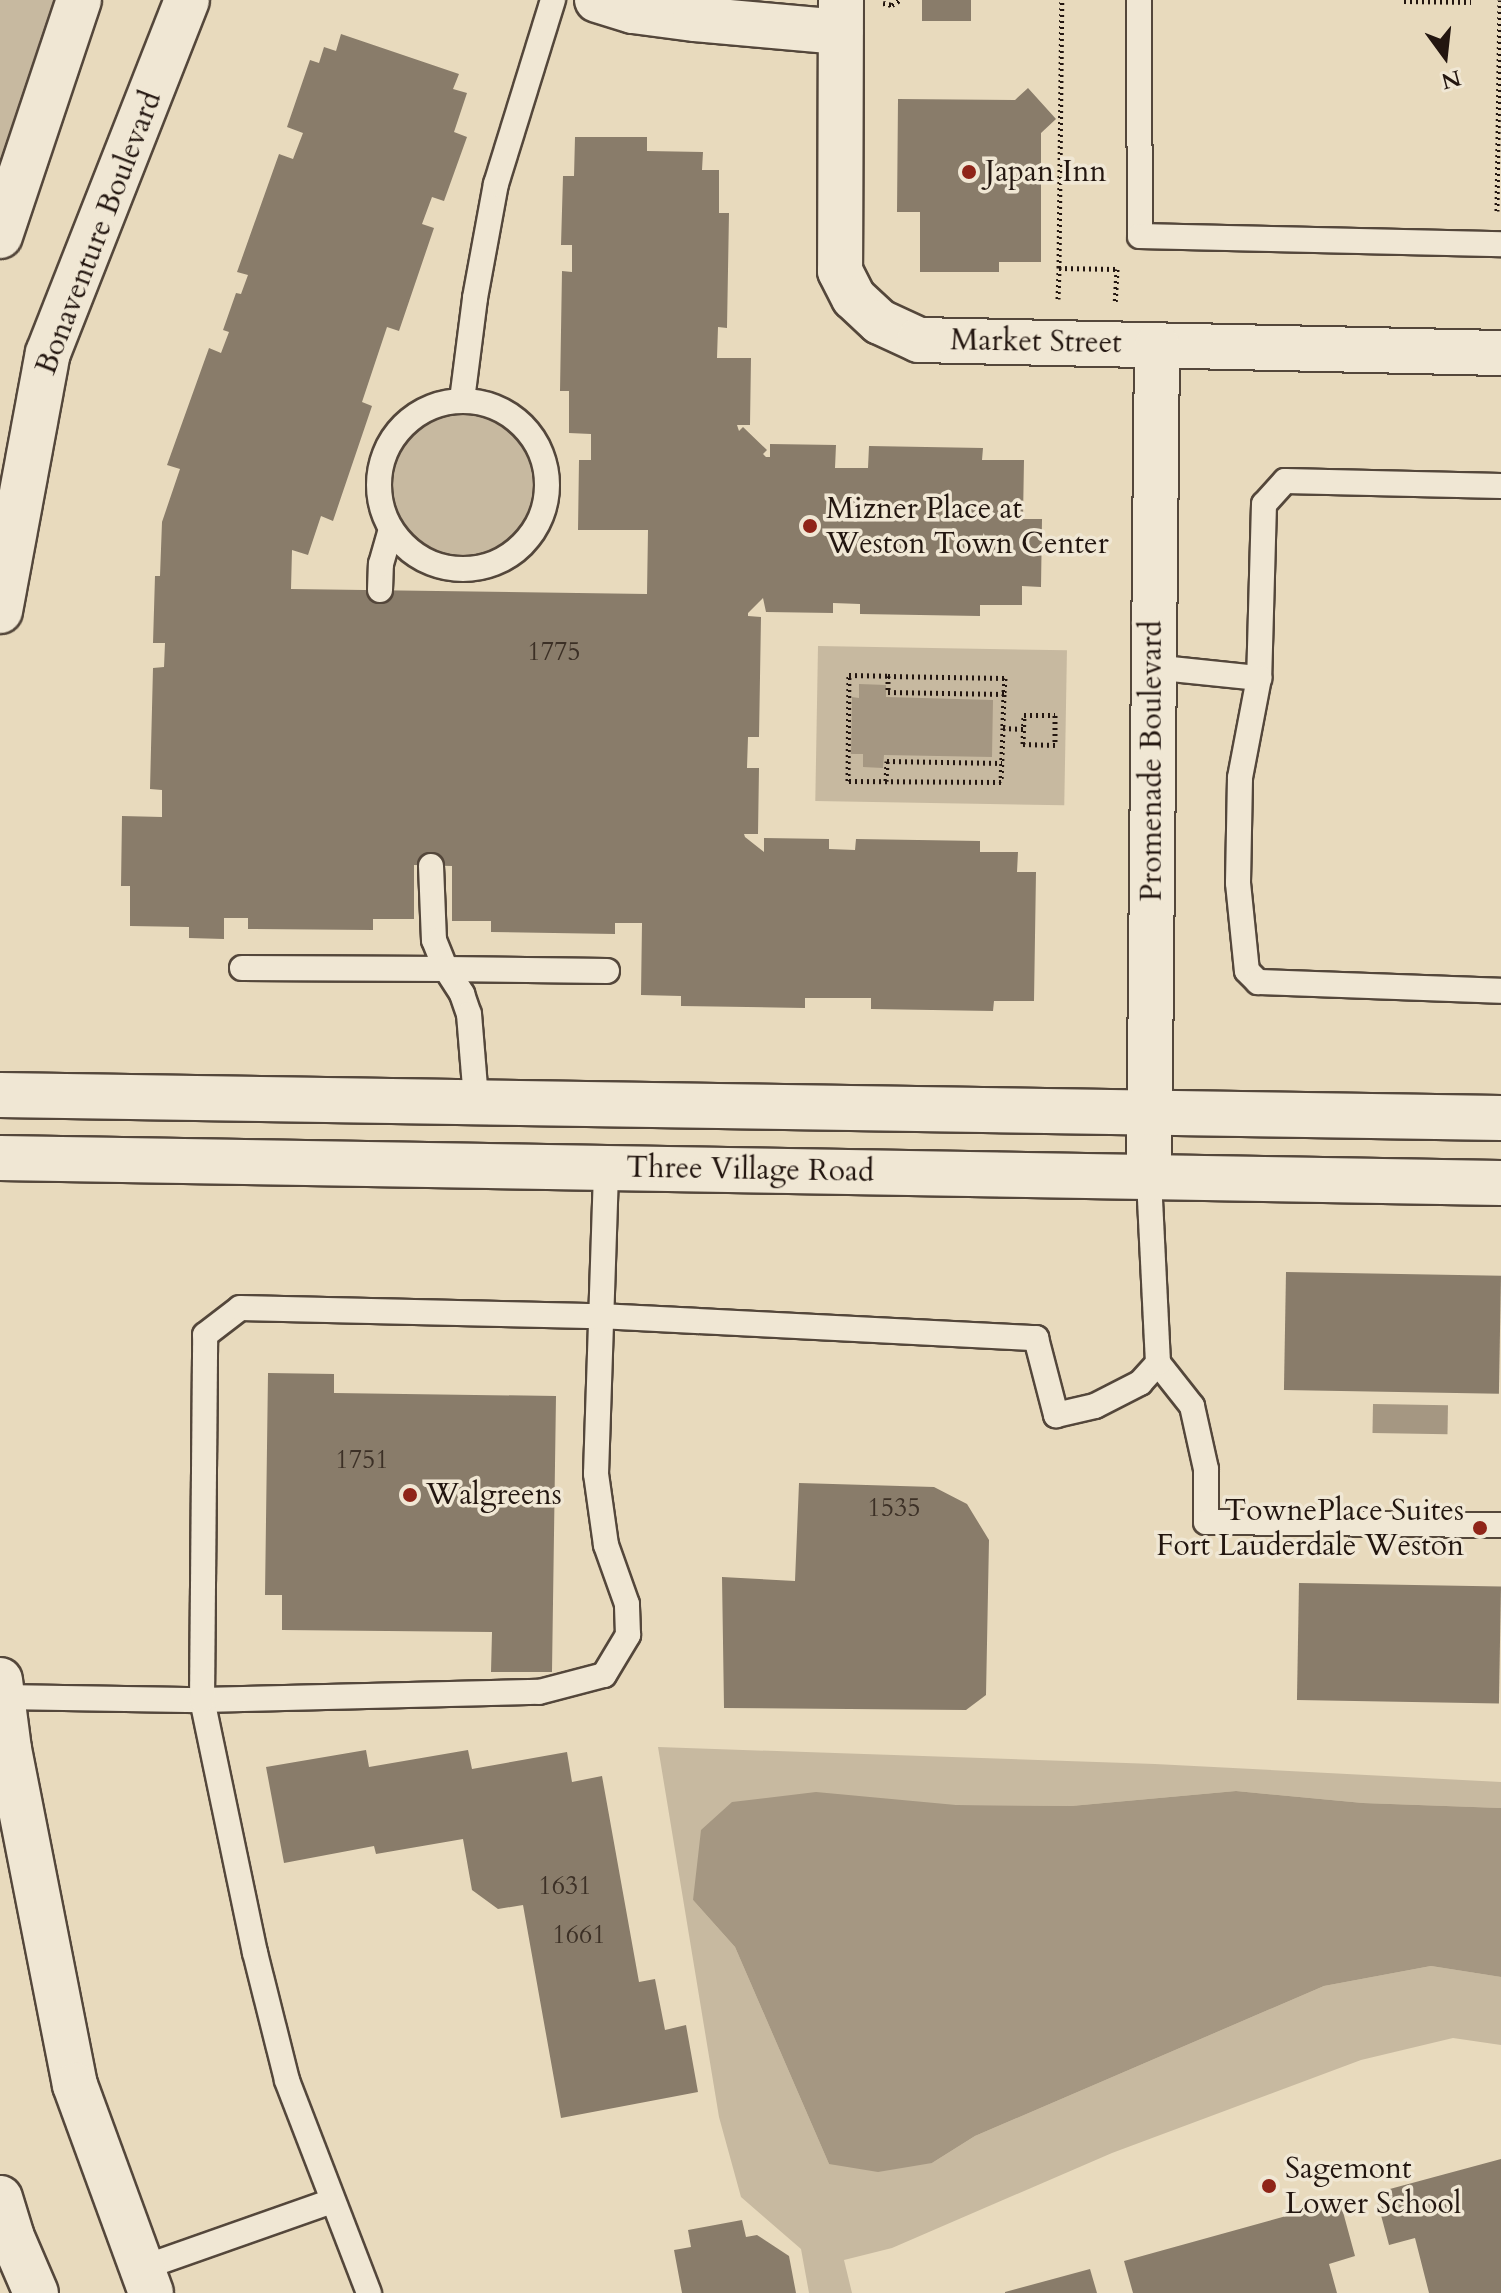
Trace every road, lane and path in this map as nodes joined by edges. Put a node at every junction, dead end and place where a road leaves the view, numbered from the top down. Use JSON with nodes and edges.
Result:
{"nodes":[{"id":1,"x":79,"y":0,"type":"edge"},
{"id":2,"x":187,"y":0,"type":"edge"},
{"id":3,"x":553,"y":0,"type":"edge"},
{"id":4,"x":597,"y":0,"type":"edge"},
{"id":5,"x":877,"y":0,"type":"edge"},
{"id":6,"x":1062,"y":0,"type":"edge"},
{"id":7,"x":1139,"y":0,"type":"edge"},
{"id":8,"x":1500,"y":0,"type":"edge"},
{"id":9,"x":1404,"y":1,"type":"edge"},
{"id":10,"x":1471,"y":2,"type":"edge"},
{"id":11,"x":852,"y":16,"type":"edge"},
{"id":12,"x":0,"y":236,"type":"edge"},
{"id":13,"x":1498,"y":244,"type":"edge"},
{"id":14,"x":1059,"y":268,"type":"junction"},
{"id":15,"x":1058,"y":310,"type":"dead end"},
{"id":16,"x":1114,"y":311,"type":"dead end"},
{"id":17,"x":1157,"y":345,"type":"junction"},
{"id":18,"x":1501,"y":353,"type":"edge"},
{"id":19,"x":462,"y":400,"type":"junction"},
{"id":20,"x":1501,"y":486,"type":"edge"},
{"id":21,"x":391,"y":529,"type":"junction"},
{"id":22,"x":380,"y":590,"type":"dead end"},
{"id":23,"x":0,"y":611,"type":"edge"},
{"id":24,"x":1152,"y":667,"type":"junction"},
{"id":25,"x":888,"y":676,"type":"junction"},
{"id":26,"x":1259,"y":678,"type":"junction"},
{"id":27,"x":1004,"y":694,"type":"junction"},
{"id":28,"x":1003,"y":728,"type":"junction"},
{"id":29,"x":1024,"y":729,"type":"junction"},
{"id":30,"x":1002,"y":763,"type":"junction"},
{"id":31,"x":886,"y":781,"type":"junction"},
{"id":32,"x":431,"y":866,"type":"dead end"},
{"id":33,"x":242,"y":968,"type":"dead end"},
{"id":34,"x":446,"y":969,"type":"junction"},
{"id":35,"x":607,"y":971,"type":"dead end"},
{"id":36,"x":1501,"y":991,"type":"edge"},
{"id":37,"x":0,"y":1095,"type":"edge"},
{"id":38,"x":476,"y":1100,"type":"junction"},
{"id":39,"x":1150,"y":1111,"type":"junction"},
{"id":40,"x":1501,"y":1118,"type":"edge"},
{"id":41,"x":0,"y":1158,"type":"edge"},
{"id":42,"x":606,"y":1168,"type":"junction"},
{"id":43,"x":1149,"y":1177,"type":"junction"},
{"id":44,"x":1501,"y":1183,"type":"edge"},
{"id":45,"x":599,"y":1316,"type":"junction"},
{"id":46,"x":1158,"y":1363,"type":"junction"},
{"id":47,"x":1501,"y":1525,"type":"edge"},
{"id":48,"x":1,"y":1689,"type":"edge"},
{"id":49,"x":202,"y":1700,"type":"junction"},
{"id":50,"x":0,"y":2198,"type":"edge"},
{"id":51,"x":332,"y":2201,"type":"junction"},
{"id":52,"x":147,"y":2280,"type":"edge"},
{"id":53,"x":36,"y":2293,"type":"edge"},
{"id":54,"x":369,"y":2293,"type":"edge"}],
"edges":[{"from":1,"to":12,"type":"street"},
{"from":2,"to":23,"type":"street","name":"Bonaventure Boulevard"},
{"from":3,"to":19,"type":"lane"},
{"from":4,"to":11,"type":"street"},
{"from":5,"to":11,"type":"path"},
{"from":6,"to":14,"type":"path"},
{"from":7,"to":13,"type":"lane"},
{"from":8,"to":13,"type":"path"},
{"from":9,"to":10,"type":"path"},
{"from":11,"to":17,"type":"street","name":"Market Street"},
{"from":14,"to":15,"type":"path"},
{"from":14,"to":16,"type":"path"},
{"from":17,"to":18,"type":"street","name":"Market Street"},
{"from":17,"to":24,"type":"street","name":"Promenade Boulevard"},
{"from":19,"to":21,"type":"lane"},
{"from":19,"to":21,"type":"lane"},
{"from":20,"to":26,"type":"lane"},
{"from":21,"to":22,"type":"lane"},
{"from":24,"to":26,"type":"lane"},
{"from":24,"to":39,"type":"street","name":"Promenade Boulevard"},
{"from":25,"to":27,"type":"path"},
{"from":25,"to":27,"type":"path"},
{"from":25,"to":31,"type":"path"},
{"from":26,"to":36,"type":"lane"},
{"from":27,"to":28,"type":"path"},
{"from":28,"to":29,"type":"path"},
{"from":28,"to":30,"type":"path"},
{"from":29,"to":29,"type":"path"},
{"from":30,"to":31,"type":"path"},
{"from":30,"to":31,"type":"path"},
{"from":32,"to":34,"type":"lane"},
{"from":33,"to":34,"type":"lane"},
{"from":34,"to":35,"type":"lane"},
{"from":34,"to":38,"type":"lane"},
{"from":37,"to":38,"type":"street"},
{"from":38,"to":39,"type":"street"},
{"from":39,"to":40,"type":"street"},
{"from":39,"to":43,"type":"street","name":"Promenade Boulevard"},
{"from":41,"to":42,"type":"street","name":"Three Village Road"},
{"from":42,"to":43,"type":"street","name":"Three Village Road"},
{"from":42,"to":45,"type":"lane"},
{"from":43,"to":44,"type":"street","name":"Three Village Road"},
{"from":43,"to":46,"type":"lane"},
{"from":45,"to":46,"type":"lane"},
{"from":45,"to":49,"type":"lane"},
{"from":45,"to":49,"type":"lane"},
{"from":46,"to":47,"type":"lane"},
{"from":48,"to":49,"type":"lane"},
{"from":48,"to":52,"type":"street"},
{"from":49,"to":51,"type":"lane"},
{"from":50,"to":53,"type":"street"},
{"from":51,"to":52,"type":"lane"},
{"from":51,"to":54,"type":"lane"}]}
